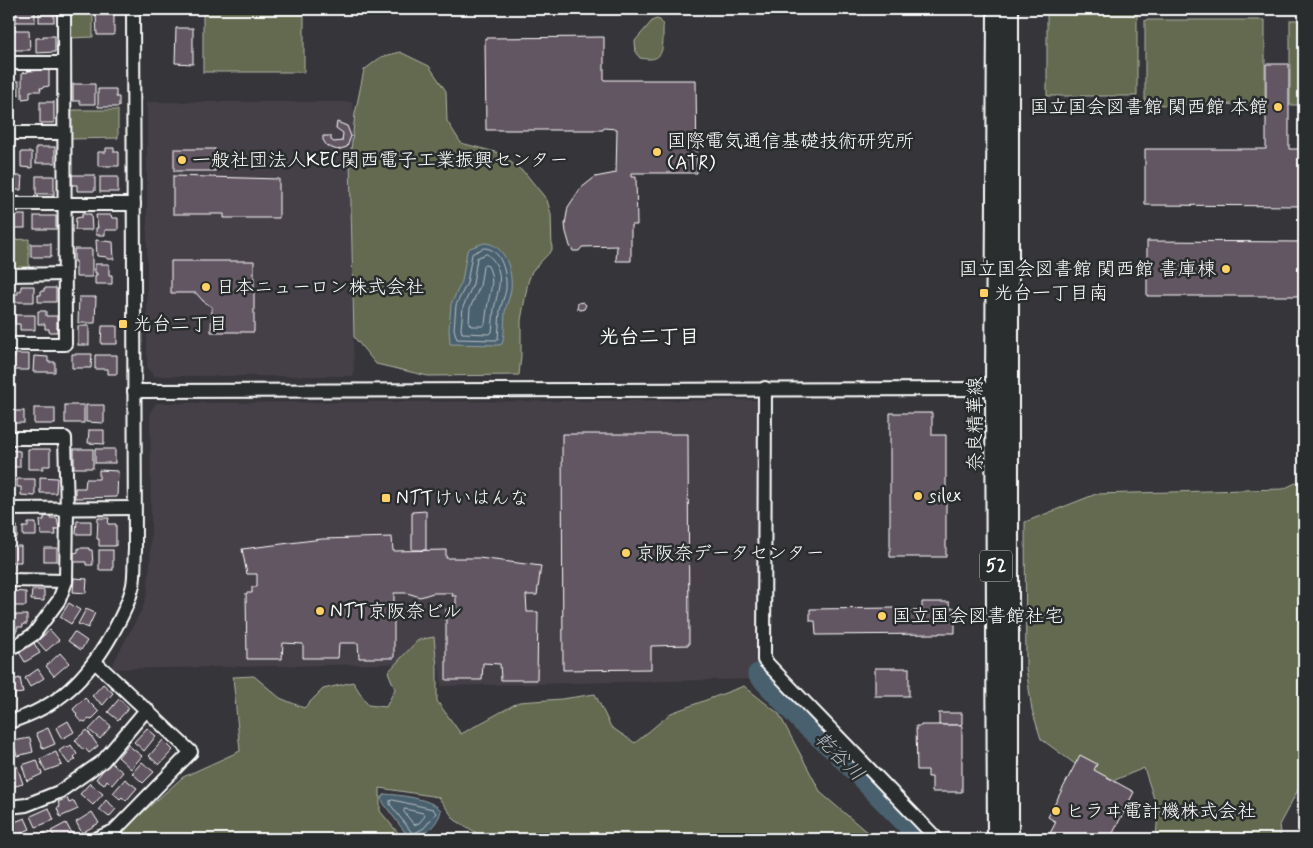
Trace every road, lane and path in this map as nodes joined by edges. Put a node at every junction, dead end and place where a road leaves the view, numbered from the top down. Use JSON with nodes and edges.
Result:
{"nodes":[{"id":1,"x":64,"y":9,"type":"edge"},
{"id":2,"x":133,"y":9,"type":"edge"},
{"id":3,"x":996,"y":9,"type":"edge"},
{"id":4,"x":1010,"y":9,"type":"edge"},
{"id":5,"x":9,"y":63,"type":"edge"},
{"id":6,"x":64,"y":63,"type":"junction"},
{"id":7,"x":64,"y":133,"type":"junction"},
{"id":8,"x":9,"y":134,"type":"edge"},
{"id":9,"x":9,"y":204,"type":"edge"},
{"id":10,"x":65,"y":204,"type":"junction"},
{"id":11,"x":134,"y":204,"type":"junction"},
{"id":12,"x":9,"y":274,"type":"edge"},
{"id":13,"x":65,"y":274,"type":"junction"},
{"id":14,"x":9,"y":344,"type":"edge"},
{"id":15,"x":765,"y":388,"type":"junction"},
{"id":16,"x":1002,"y":389,"type":"junction"},
{"id":17,"x":134,"y":391,"type":"junction"},
{"id":18,"x":9,"y":438,"type":"edge"},
{"id":19,"x":67,"y":508,"type":"junction"},
{"id":20,"x":134,"y":508,"type":"junction"},
{"id":21,"x":9,"y":509,"type":"edge"},
{"id":22,"x":9,"y":580,"type":"edge"},
{"id":23,"x":66,"y":580,"type":"junction"},
{"id":24,"x":9,"y":648,"type":"edge"},
{"id":25,"x":95,"y":662,"type":"junction"},
{"id":26,"x":147,"y":709,"type":"junction"},
{"id":27,"x":9,"y":722,"type":"edge"},
{"id":28,"x":9,"y":807,"type":"edge"},
{"id":29,"x":96,"y":839,"type":"edge"},
{"id":30,"x":937,"y":839,"type":"edge"},
{"id":31,"x":996,"y":839,"type":"edge"},
{"id":32,"x":1010,"y":839,"type":"edge"}],
"edges":[{"from":1,"to":6,"type":"street"},
{"from":2,"to":11,"type":"street"},
{"from":3,"to":16,"type":"main road","name":"奈良精華線","number":"52"},
{"from":4,"to":16,"type":"main road","name":"奈良精華線","number":"52"},
{"from":5,"to":6,"type":"street"},
{"from":6,"to":7,"type":"street"},
{"from":7,"to":8,"type":"street"},
{"from":7,"to":10,"type":"street"},
{"from":9,"to":10,"type":"street"},
{"from":10,"to":11,"type":"street"},
{"from":10,"to":13,"type":"street"},
{"from":11,"to":17,"type":"street"},
{"from":12,"to":13,"type":"street"},
{"from":13,"to":14,"type":"street"},
{"from":15,"to":16,"type":"street"},
{"from":15,"to":17,"type":"street"},
{"from":15,"to":30,"type":"street"},
{"from":16,"to":31,"type":"main road","name":"奈良精華線","number":"52"},
{"from":16,"to":32,"type":"main road","name":"奈良精華線","number":"52"},
{"from":17,"to":20,"type":"street"},
{"from":18,"to":19,"type":"street"},
{"from":19,"to":20,"type":"street"},
{"from":19,"to":21,"type":"street"},
{"from":19,"to":23,"type":"street"},
{"from":20,"to":25,"type":"street"},
{"from":22,"to":23,"type":"street"},
{"from":23,"to":24,"type":"street"},
{"from":25,"to":26,"type":"street"},
{"from":25,"to":27,"type":"street"},
{"from":26,"to":28,"type":"street"},
{"from":26,"to":29,"type":"street"}]}
